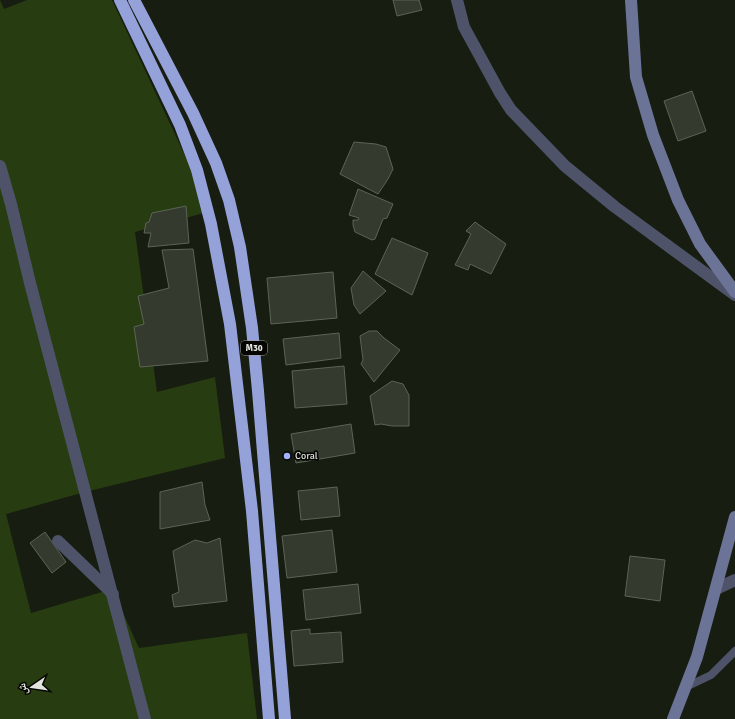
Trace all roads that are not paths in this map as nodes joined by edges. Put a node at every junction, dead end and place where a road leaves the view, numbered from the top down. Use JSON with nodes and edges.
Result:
{"nodes":[{"id":1,"x":120,"y":0,"type":"edge"},
{"id":2,"x":134,"y":0,"type":"edge"},
{"id":3,"x":457,"y":0,"type":"edge"},
{"id":4,"x":631,"y":0,"type":"edge"},
{"id":5,"x":0,"y":166,"type":"edge"},
{"id":6,"x":735,"y":292,"type":"edge"},
{"id":7,"x":735,"y":295,"type":"edge"},
{"id":8,"x":735,"y":517,"type":"edge"},
{"id":9,"x":58,"y":541,"type":"dead end"},
{"id":10,"x":735,"y":580,"type":"edge"},
{"id":11,"x":716,"y":589,"type":"junction"},
{"id":12,"x":113,"y":594,"type":"junction"},
{"id":13,"x":735,"y":652,"type":"edge"},
{"id":14,"x":686,"y":687,"type":"junction"},
{"id":15,"x":145,"y":719,"type":"edge"},
{"id":16,"x":269,"y":719,"type":"edge"},
{"id":17,"x":285,"y":719,"type":"edge"},
{"id":18,"x":673,"y":719,"type":"edge"}],
"edges":[{"from":1,"to":16,"type":"highway","number":"M30"},
{"from":2,"to":17,"type":"highway","number":"M30"},
{"from":3,"to":7,"type":"street"},
{"from":4,"to":6,"type":"main road"},
{"from":5,"to":12,"type":"street"},
{"from":8,"to":11,"type":"main road"},
{"from":9,"to":12,"type":"street"},
{"from":10,"to":11,"type":"street"},
{"from":11,"to":14,"type":"main road"},
{"from":12,"to":15,"type":"street"},
{"from":13,"to":14,"type":"lane"},
{"from":14,"to":18,"type":"main road"}]}
